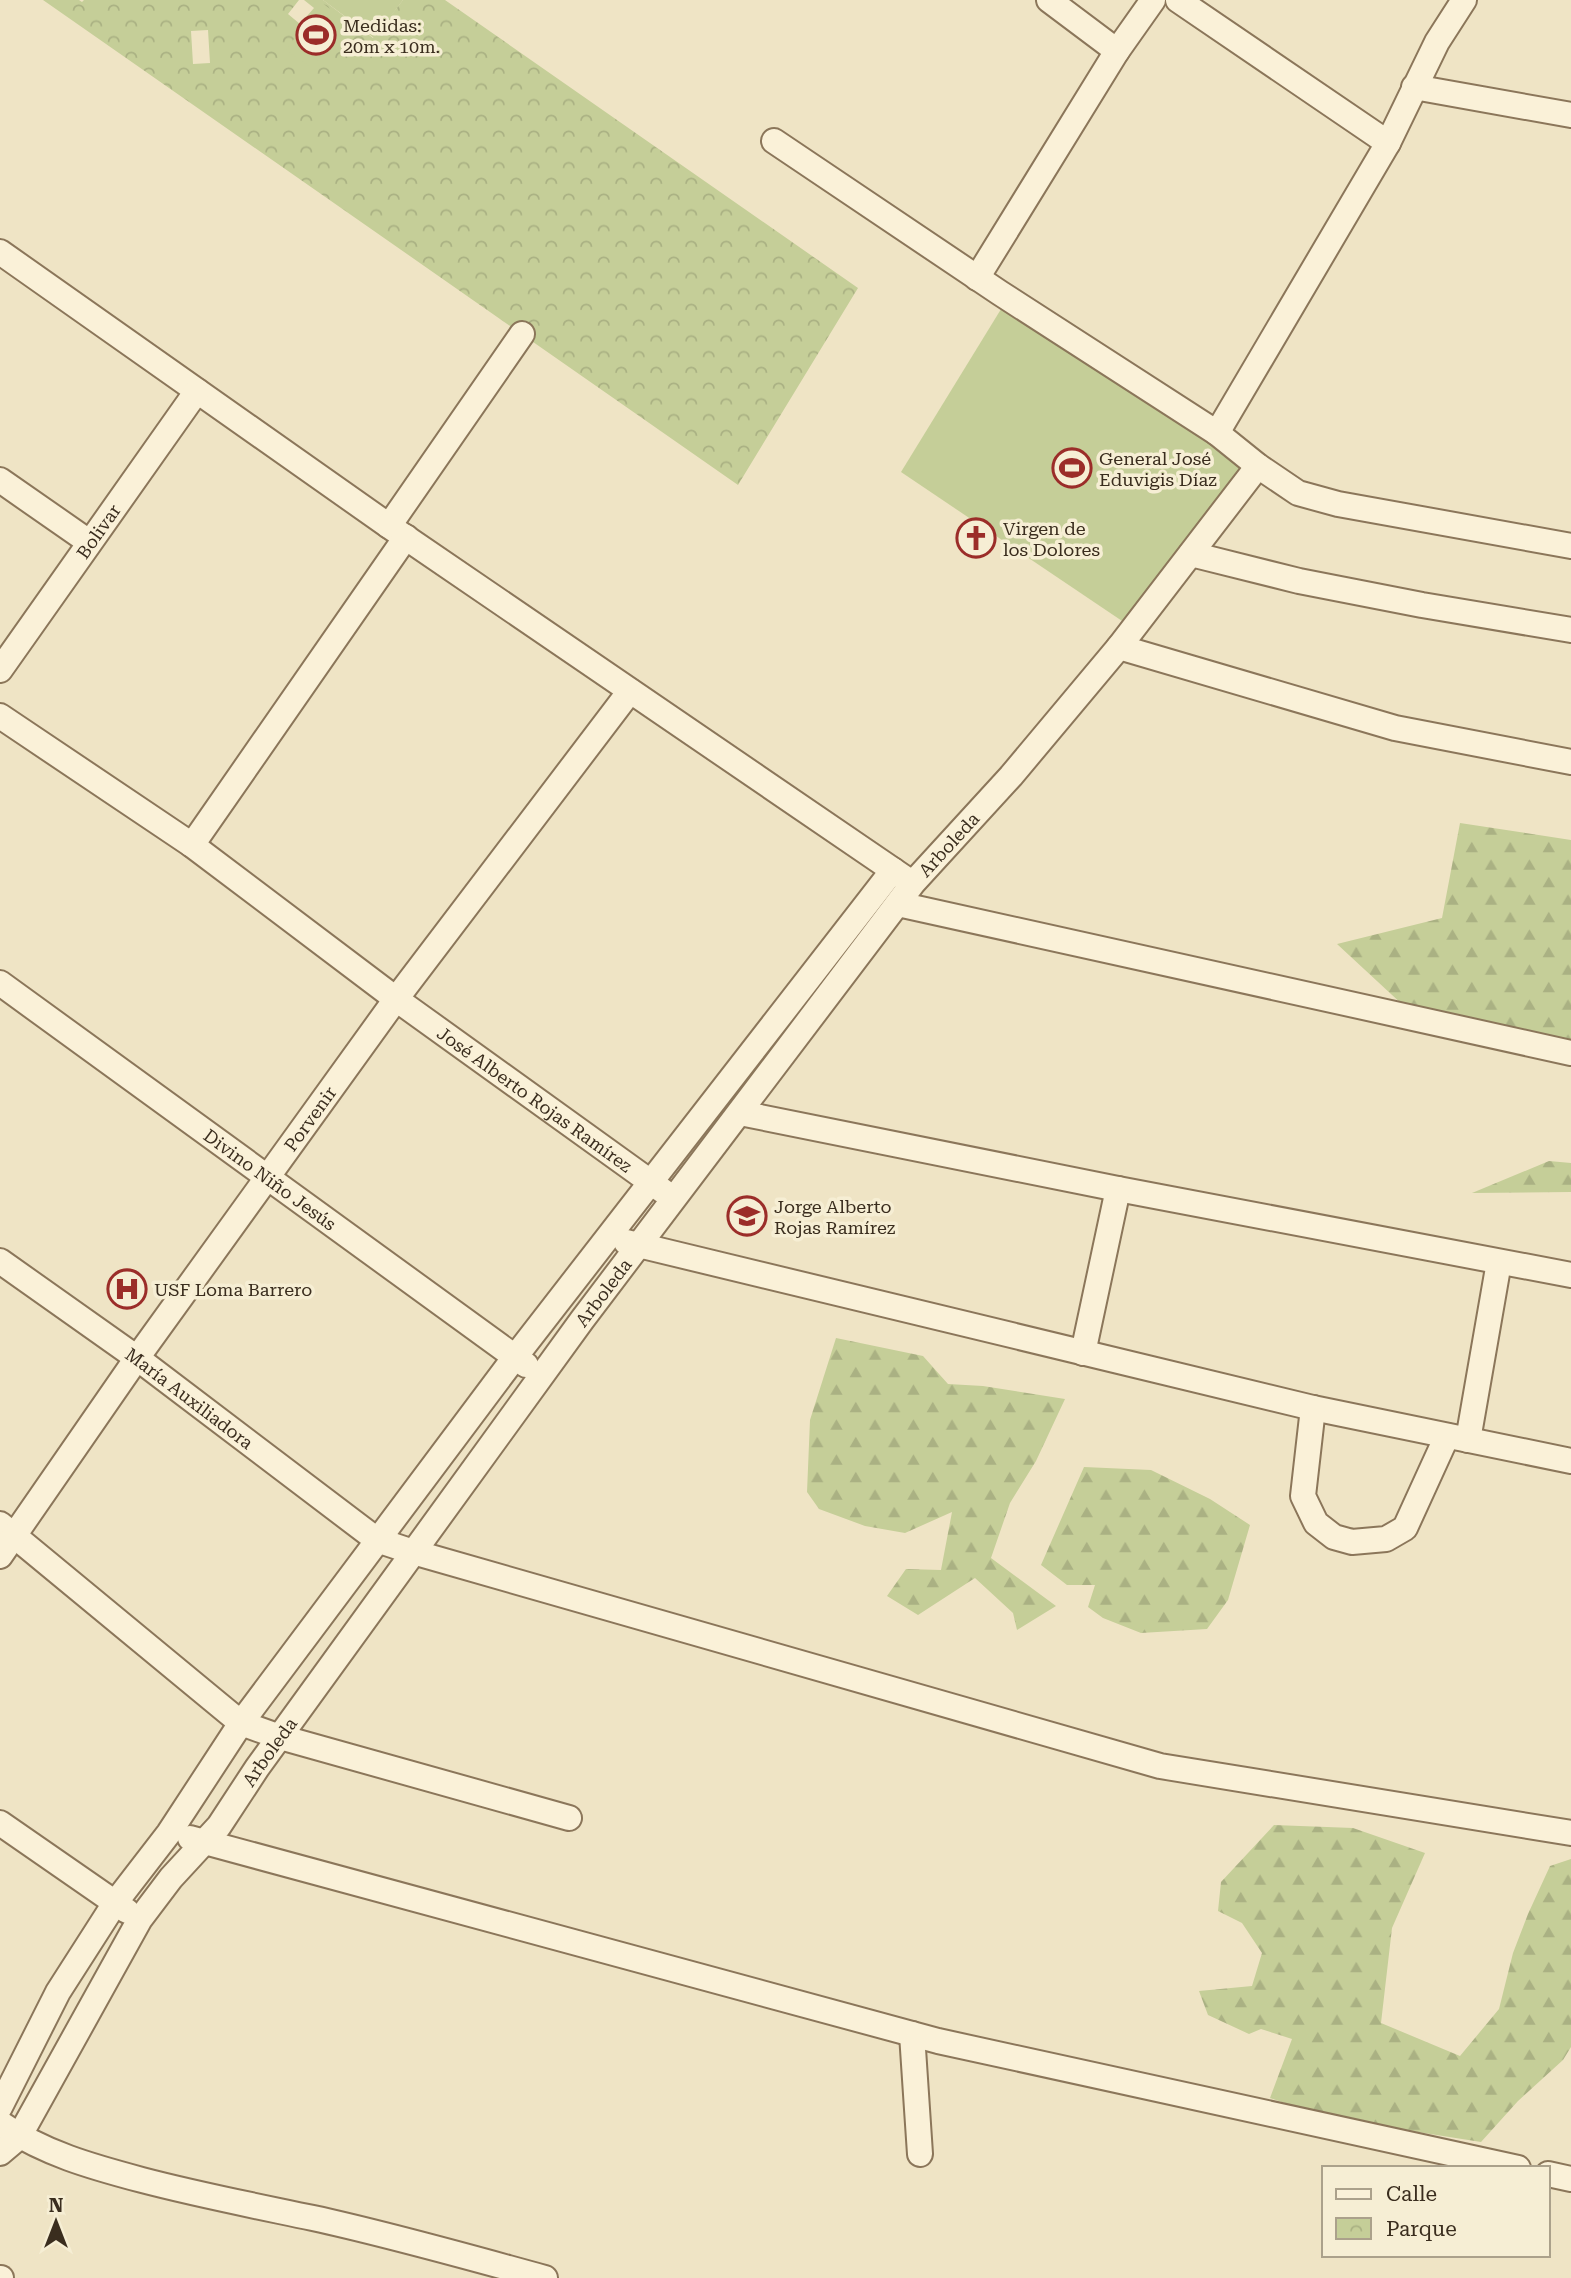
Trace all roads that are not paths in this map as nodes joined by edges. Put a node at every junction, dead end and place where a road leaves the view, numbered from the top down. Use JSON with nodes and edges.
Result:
{"nodes":[{"id":1,"x":1049,"y":0,"type":"edge"},
{"id":2,"x":1153,"y":0,"type":"edge"},
{"id":3,"x":1178,"y":0,"type":"edge"},
{"id":4,"x":1464,"y":0,"type":"edge"},
{"id":5,"x":1118,"y":51,"type":"junction"},
{"id":6,"x":1415,"y":87,"type":"junction"},
{"id":7,"x":1571,"y":115,"type":"edge"},
{"id":8,"x":774,"y":141,"type":"dead end"},
{"id":9,"x":1388,"y":143,"type":"junction"},
{"id":10,"x":0,"y":251,"type":"edge"},
{"id":11,"x":977,"y":278,"type":"junction"},
{"id":12,"x":522,"y":334,"type":"dead end"},
{"id":13,"x":197,"y":391,"type":"junction"},
{"id":14,"x":1217,"y":433,"type":"junction"},
{"id":15,"x":1258,"y":466,"type":"junction"},
{"id":16,"x":0,"y":480,"type":"edge"},
{"id":17,"x":397,"y":532,"type":"junction"},
{"id":18,"x":89,"y":542,"type":"junction"},
{"id":19,"x":1571,"y":547,"type":"edge"},
{"id":20,"x":1191,"y":555,"type":"junction"},
{"id":21,"x":1571,"y":630,"type":"edge"},
{"id":22,"x":1119,"y":647,"type":"junction"},
{"id":23,"x":0,"y":670,"type":"edge"},
{"id":24,"x":630,"y":691,"type":"junction"},
{"id":25,"x":0,"y":716,"type":"edge"},
{"id":26,"x":1571,"y":762,"type":"edge"},
{"id":27,"x":192,"y":845,"type":"junction"},
{"id":28,"x":903,"y":877,"type":"junction"},
{"id":29,"x":898,"y":904,"type":"junction"},
{"id":30,"x":0,"y":984,"type":"edge"},
{"id":31,"x":396,"y":999,"type":"junction"},
{"id":32,"x":1571,"y":1052,"type":"edge"},
{"id":33,"x":740,"y":1113,"type":"junction"},
{"id":34,"x":269,"y":1177,"type":"junction"},
{"id":35,"x":652,"y":1182,"type":"junction"},
{"id":36,"x":1118,"y":1189,"type":"junction"},
{"id":37,"x":675,"y":1199,"type":"junction"},
{"id":38,"x":609,"y":1238,"type":"junction"},
{"id":39,"x":639,"y":1246,"type":"junction"},
{"id":40,"x":0,"y":1261,"type":"edge"},
{"id":41,"x":1499,"y":1262,"type":"junction"},
{"id":42,"x":1571,"y":1275,"type":"edge"},
{"id":43,"x":1083,"y":1353,"type":"junction"},
{"id":44,"x":516,"y":1357,"type":"junction"},
{"id":45,"x":137,"y":1358,"type":"junction"},
{"id":46,"x":541,"y":1376,"type":"junction"},
{"id":47,"x":1313,"y":1408,"type":"junction"},
{"id":48,"x":1457,"y":1438,"type":"junction"},
{"id":49,"x":1571,"y":1461,"type":"edge"},
{"id":50,"x":8,"y":1529,"type":"edge"},
{"id":51,"x":377,"y":1540,"type":"junction"},
{"id":52,"x":413,"y":1552,"type":"junction"},
{"id":53,"x":0,"y":1556,"type":"edge"},
{"id":54,"x":241,"y":1723,"type":"junction"},
{"id":55,"x":279,"y":1737,"type":"junction"},
{"id":56,"x":569,"y":1818,"type":"dead end"},
{"id":57,"x":0,"y":1823,"type":"edge"},
{"id":58,"x":169,"y":1833,"type":"junction"},
{"id":59,"x":1571,"y":1833,"type":"edge"},
{"id":60,"x":204,"y":1842,"type":"junction"},
{"id":61,"x":115,"y":1903,"type":"junction"},
{"id":62,"x":140,"y":1919,"type":"junction"},
{"id":63,"x":912,"y":2034,"type":"junction"},
{"id":64,"x":4,"y":2113,"type":"edge"},
{"id":65,"x":0,"y":2153,"type":"edge"},
{"id":66,"x":920,"y":2154,"type":"dead end"},
{"id":67,"x":1509,"y":2166,"type":"edge"},
{"id":68,"x":1550,"y":2174,"type":"edge"},
{"id":69,"x":1571,"y":2179,"type":"edge"},
{"id":70,"x":545,"y":2278,"type":"edge"}],
"edges":[{"from":1,"to":5,"type":"street"},
{"from":2,"to":5,"type":"street"},
{"from":3,"to":9,"type":"street"},
{"from":4,"to":6,"type":"street"},
{"from":5,"to":11,"type":"street"},
{"from":6,"to":7,"type":"street"},
{"from":6,"to":9,"type":"street"},
{"from":8,"to":11,"type":"street"},
{"from":9,"to":14,"type":"street"},
{"from":10,"to":13,"type":"street"},
{"from":11,"to":14,"type":"street"},
{"from":12,"to":17,"type":"street"},
{"from":13,"to":17,"type":"street"},
{"from":13,"to":18,"type":"street","name":"Bolivar"},
{"from":14,"to":15,"type":"street"},
{"from":15,"to":19,"type":"street"},
{"from":15,"to":20,"type":"street","name":"Arboleda"},
{"from":16,"to":18,"type":"street"},
{"from":17,"to":24,"type":"street"},
{"from":17,"to":27,"type":"street"},
{"from":18,"to":23,"type":"street","name":"Bolivar"},
{"from":20,"to":21,"type":"street"},
{"from":20,"to":22,"type":"street","name":"Arboleda"},
{"from":22,"to":26,"type":"street"},
{"from":22,"to":28,"type":"street","name":"Arboleda"},
{"from":24,"to":28,"type":"street"},
{"from":24,"to":31,"type":"street","name":"Porvenir"},
{"from":25,"to":27,"type":"street","name":"José Alberto Rojas Ramírez"},
{"from":27,"to":31,"type":"street","name":"José Alberto Rojas Ramírez"},
{"from":28,"to":29,"type":"street","name":"Arboleda"},
{"from":28,"to":35,"type":"street","name":"Arboleda"},
{"from":29,"to":32,"type":"street"},
{"from":29,"to":33,"type":"street","name":"Arboleda"},
{"from":30,"to":34,"type":"street","name":"Divino Niño Jesús"},
{"from":31,"to":34,"type":"street","name":"Porvenir"},
{"from":31,"to":35,"type":"street","name":"José Alberto Rojas Ramírez"},
{"from":33,"to":36,"type":"street"},
{"from":33,"to":37,"type":"street","name":"Arboleda"},
{"from":34,"to":44,"type":"street","name":"Divino Niño Jesús"},
{"from":34,"to":45,"type":"street","name":"Porvenir"},
{"from":35,"to":37,"type":"street","name":"José Alberto Rojas Ramírez"},
{"from":35,"to":38,"type":"street","name":"Arboleda"},
{"from":36,"to":41,"type":"street"},
{"from":36,"to":43,"type":"street"},
{"from":37,"to":39,"type":"street","name":"Arboleda"},
{"from":38,"to":39,"type":"street"},
{"from":38,"to":44,"type":"street","name":"Arboleda"},
{"from":39,"to":43,"type":"street"},
{"from":39,"to":46,"type":"street","name":"Arboleda"},
{"from":40,"to":45,"type":"street","name":"María Auxiliadora"},
{"from":41,"to":42,"type":"street"},
{"from":41,"to":48,"type":"street"},
{"from":43,"to":47,"type":"street"},
{"from":44,"to":46,"type":"street","name":"Divino Niño Jesús"},
{"from":44,"to":51,"type":"street","name":"Arboleda"},
{"from":45,"to":50,"type":"street","name":"Porvenir"},
{"from":45,"to":51,"type":"street","name":"María Auxiliadora"},
{"from":46,"to":52,"type":"street","name":"Arboleda"},
{"from":47,"to":48,"type":"street"},
{"from":47,"to":48,"type":"street"},
{"from":48,"to":49,"type":"street"},
{"from":50,"to":53,"type":"street","name":"Porvenir"},
{"from":50,"to":54,"type":"street"},
{"from":51,"to":52,"type":"street","name":"María Auxiliadora"},
{"from":51,"to":54,"type":"street","name":"Arboleda"},
{"from":52,"to":55,"type":"street","name":"Arboleda"},
{"from":52,"to":59,"type":"street","name":"María Auxiliadora"},
{"from":54,"to":55,"type":"street"},
{"from":54,"to":58,"type":"street","name":"Arboleda"},
{"from":55,"to":56,"type":"street"},
{"from":55,"to":60,"type":"street","name":"Arboleda"},
{"from":57,"to":61,"type":"street"},
{"from":58,"to":60,"type":"street"},
{"from":58,"to":61,"type":"street","name":"Arboleda"},
{"from":60,"to":62,"type":"street","name":"Arboleda"},
{"from":60,"to":63,"type":"street"},
{"from":61,"to":62,"type":"street"},
{"from":61,"to":64,"type":"street","name":"Arboleda"},
{"from":62,"to":64,"type":"street","name":"Arboleda"},
{"from":63,"to":66,"type":"street"},
{"from":63,"to":67,"type":"street"},
{"from":64,"to":65,"type":"street","name":"Arboleda"},
{"from":64,"to":70,"type":"street"},
{"from":68,"to":69,"type":"street"}]}
